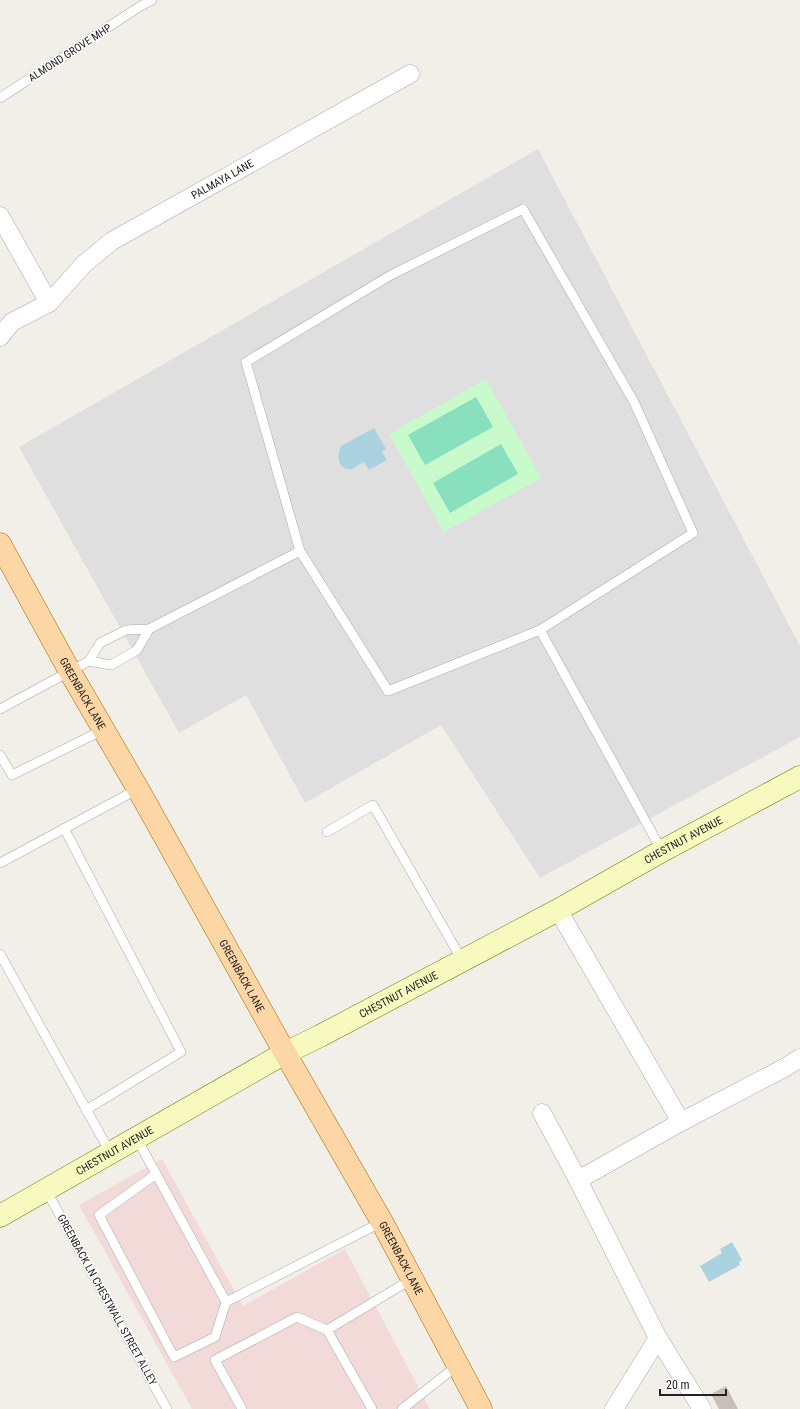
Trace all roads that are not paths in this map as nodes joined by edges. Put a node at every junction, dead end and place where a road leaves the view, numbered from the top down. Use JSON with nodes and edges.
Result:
{"nodes":[{"id":1,"x":152,"y":0,"type":"edge"},
{"id":2,"x":138,"y":3,"type":"edge"},
{"id":3,"x":410,"y":74,"type":"dead end"},
{"id":4,"x":0,"y":98,"type":"edge"},
{"id":5,"x":0,"y":216,"type":"edge"},
{"id":6,"x":49,"y":303,"type":"junction"},
{"id":7,"x":6,"y":322,"type":"edge"},
{"id":8,"x":0,"y":336,"type":"edge"},
{"id":9,"x":0,"y":544,"type":"edge"},
{"id":10,"x":300,"y":551,"type":"junction"},
{"id":11,"x":149,"y":629,"type":"junction"},
{"id":12,"x":540,"y":630,"type":"junction"},
{"id":13,"x":89,"y":661,"type":"junction"},
{"id":14,"x":69,"y":670,"type":"junction"},
{"id":15,"x":0,"y":709,"type":"edge"},
{"id":16,"x":103,"y":730,"type":"junction"},
{"id":17,"x":0,"y":756,"type":"edge"},
{"id":18,"x":800,"y":777,"type":"edge"},
{"id":19,"x":138,"y":788,"type":"junction"},
{"id":20,"x":64,"y":828,"type":"junction"},
{"id":21,"x":326,"y":832,"type":"dead end"},
{"id":22,"x":662,"y":851,"type":"junction"},
{"id":23,"x":0,"y":862,"type":"edge"},
{"id":24,"x":558,"y":910,"type":"junction"},
{"id":25,"x":0,"y":954,"type":"edge"},
{"id":26,"x":462,"y":960,"type":"junction"},
{"id":27,"x":285,"y":1053,"type":"junction"},
{"id":28,"x":800,"y":1058,"type":"edge"},
{"id":29,"x":86,"y":1110,"type":"junction"},
{"id":30,"x":542,"y":1113,"type":"dead end"},
{"id":31,"x":681,"y":1122,"type":"junction"},
{"id":32,"x":137,"y":1139,"type":"junction"},
{"id":33,"x":111,"y":1154,"type":"junction"},
{"id":34,"x":156,"y":1174,"type":"junction"},
{"id":35,"x":578,"y":1180,"type":"junction"},
{"id":36,"x":46,"y":1190,"type":"junction"},
{"id":37,"x":1,"y":1213,"type":"edge"},
{"id":38,"x":382,"y":1222,"type":"junction"},
{"id":39,"x":412,"y":1279,"type":"junction"},
{"id":40,"x":226,"y":1302,"type":"junction"},
{"id":41,"x":327,"y":1330,"type":"junction"},
{"id":42,"x":658,"y":1338,"type":"junction"},
{"id":43,"x":458,"y":1365,"type":"junction"},
{"id":44,"x":167,"y":1409,"type":"edge"},
{"id":45,"x":242,"y":1409,"type":"edge"},
{"id":46,"x":372,"y":1409,"type":"edge"},
{"id":47,"x":402,"y":1409,"type":"edge"},
{"id":48,"x":481,"y":1409,"type":"edge"},
{"id":49,"x":614,"y":1409,"type":"edge"},
{"id":50,"x":702,"y":1409,"type":"edge"}],
"edges":[{"from":1,"to":2,"type":"lane","name":"ALMOND GROVE MHP"},
{"from":2,"to":4,"type":"lane","name":"ALMOND GROVE MHP"},
{"from":3,"to":6,"type":"street","name":"PALMAYA LANE"},
{"from":5,"to":6,"type":"street"},
{"from":6,"to":7,"type":"street","name":"PALMAYA LANE"},
{"from":7,"to":8,"type":"street","name":"PALMAYA LANE"},
{"from":9,"to":14,"type":"main road","name":"GREENBACK LANE"},
{"from":10,"to":11,"type":"lane"},
{"from":10,"to":12,"type":"lane"},
{"from":10,"to":12,"type":"lane"},
{"from":11,"to":13,"type":"lane"},
{"from":11,"to":13,"type":"lane"},
{"from":12,"to":22,"type":"lane"},
{"from":13,"to":14,"type":"lane"},
{"from":14,"to":15,"type":"lane"},
{"from":14,"to":16,"type":"main road","name":"GREENBACK LANE"},
{"from":16,"to":17,"type":"lane"},
{"from":16,"to":19,"type":"main road","name":"GREENBACK LANE"},
{"from":18,"to":22,"type":"street","name":"CHESTNUT AVENUE"},
{"from":19,"to":20,"type":"lane"},
{"from":19,"to":27,"type":"main road","name":"GREENBACK LANE"},
{"from":20,"to":23,"type":"lane"},
{"from":20,"to":29,"type":"lane"},
{"from":21,"to":26,"type":"lane"},
{"from":22,"to":24,"type":"street","name":"CHESTNUT AVENUE"},
{"from":24,"to":26,"type":"street","name":"CHESTNUT AVENUE"},
{"from":24,"to":31,"type":"street"},
{"from":25,"to":29,"type":"lane"},
{"from":26,"to":27,"type":"street","name":"CHESTNUT AVENUE"},
{"from":27,"to":32,"type":"street","name":"CHESTNUT AVENUE"},
{"from":27,"to":38,"type":"main road","name":"GREENBACK LANE"},
{"from":28,"to":31,"type":"street"},
{"from":29,"to":33,"type":"lane"},
{"from":30,"to":35,"type":"street"},
{"from":31,"to":35,"type":"street"},
{"from":32,"to":33,"type":"street","name":"CHESTNUT AVENUE"},
{"from":32,"to":34,"type":"lane"},
{"from":33,"to":36,"type":"street","name":"CHESTNUT AVENUE"},
{"from":34,"to":40,"type":"lane"},
{"from":34,"to":40,"type":"lane"},
{"from":35,"to":42,"type":"street"},
{"from":36,"to":37,"type":"street","name":"CHESTNUT AVENUE"},
{"from":36,"to":44,"type":"lane","name":"GREENBACK LN CHESTWALL STREET ALLEY"},
{"from":38,"to":39,"type":"main road","name":"GREENBACK LANE"},
{"from":38,"to":40,"type":"lane"},
{"from":39,"to":41,"type":"lane"},
{"from":39,"to":43,"type":"main road","name":"GREENBACK LANE"},
{"from":41,"to":45,"type":"lane"},
{"from":41,"to":46,"type":"lane"},
{"from":42,"to":49,"type":"street"},
{"from":42,"to":50,"type":"street"},
{"from":43,"to":47,"type":"lane"},
{"from":43,"to":48,"type":"main road","name":"GREENBACK LANE"}]}
